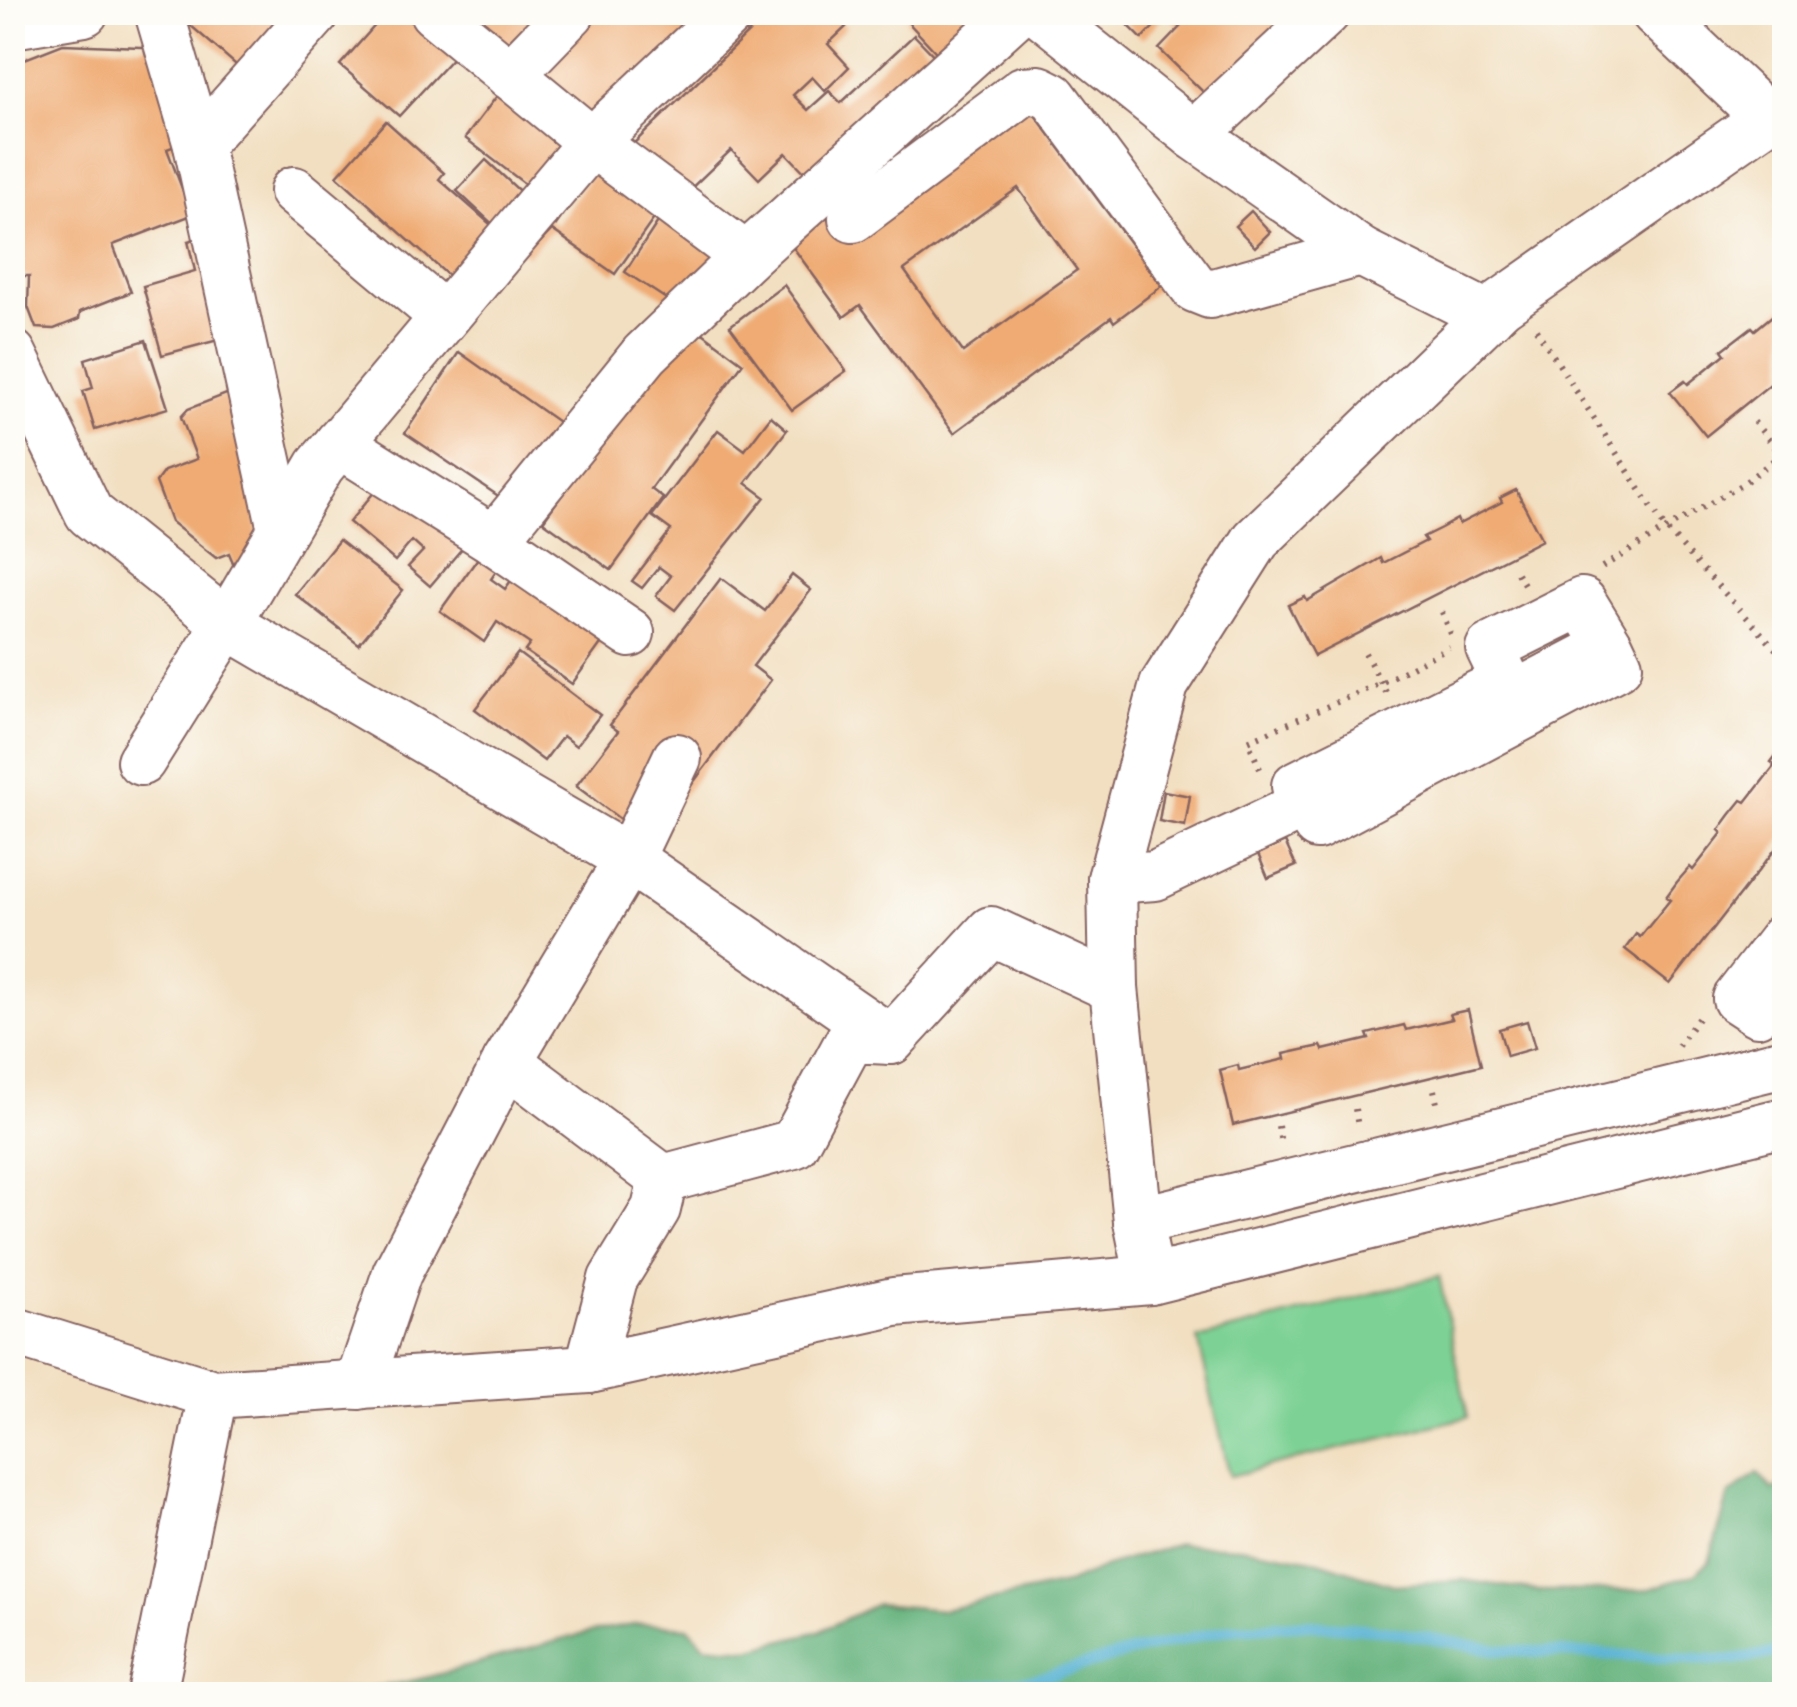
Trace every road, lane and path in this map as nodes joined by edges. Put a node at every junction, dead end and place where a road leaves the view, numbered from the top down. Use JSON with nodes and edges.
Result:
{"nodes":[{"id":1,"x":84,"y":12,"type":"edge"},
{"id":2,"x":159,"y":12,"type":"edge"},
{"id":3,"x":316,"y":12,"type":"edge"},
{"id":4,"x":434,"y":12,"type":"edge"},
{"id":5,"x":571,"y":12,"type":"edge"},
{"id":6,"x":730,"y":12,"type":"edge"},
{"id":7,"x":1017,"y":12,"type":"edge"},
{"id":8,"x":1040,"y":12,"type":"edge"},
{"id":9,"x":1326,"y":12,"type":"edge"},
{"id":10,"x":1656,"y":12,"type":"edge"},
{"id":11,"x":12,"y":24,"type":"edge"},
{"id":12,"x":510,"y":75,"type":"junction"},
{"id":13,"x":1776,"y":112,"type":"edge"},
{"id":14,"x":1194,"y":135,"type":"junction"},
{"id":15,"x":592,"y":142,"type":"junction"},
{"id":16,"x":198,"y":145,"type":"junction"},
{"id":17,"x":294,"y":192,"type":"dead end"},
{"id":18,"x":853,"y":218,"type":"dead end"},
{"id":19,"x":1360,"y":252,"type":"junction"},
{"id":20,"x":746,"y":257,"type":"junction"},
{"id":21,"x":1501,"y":306,"type":"junction"},
{"id":22,"x":444,"y":316,"type":"junction"},
{"id":23,"x":12,"y":354,"type":"edge"},
{"id":24,"x":1754,"y":422,"type":"dead end"},
{"id":25,"x":338,"y":443,"type":"junction"},
{"id":26,"x":1781,"y":454,"type":"dead end"},
{"id":27,"x":282,"y":530,"type":"junction"},
{"id":28,"x":494,"y":540,"type":"junction"},
{"id":29,"x":227,"y":624,"type":"junction"},
{"id":30,"x":630,"y":633,"type":"dead end"},
{"id":31,"x":1784,"y":658,"type":"edge"},
{"id":32,"x":677,"y":758,"type":"dead end"},
{"id":33,"x":141,"y":761,"type":"dead end"},
{"id":34,"x":1306,"y":804,"type":"junction"},
{"id":35,"x":629,"y":859,"type":"junction"},
{"id":36,"x":1112,"y":879,"type":"junction"},
{"id":37,"x":1784,"y":938,"type":"edge"},
{"id":38,"x":1114,"y":988,"type":"junction"},
{"id":39,"x":1771,"y":995,"type":"edge"},
{"id":40,"x":1710,"y":1002,"type":"dead end"},
{"id":41,"x":890,"y":1040,"type":"junction"},
{"id":42,"x":1676,"y":1049,"type":"dead end"},
{"id":43,"x":1726,"y":1053,"type":"dead end"},
{"id":44,"x":506,"y":1062,"type":"junction"},
{"id":45,"x":1784,"y":1063,"type":"edge"},
{"id":46,"x":1784,"y":1122,"type":"edge"},
{"id":47,"x":663,"y":1180,"type":"junction"},
{"id":48,"x":1138,"y":1221,"type":"junction"},
{"id":49,"x":1150,"y":1280,"type":"junction"},
{"id":50,"x":12,"y":1332,"type":"edge"},
{"id":51,"x":589,"y":1369,"type":"junction"},
{"id":52,"x":359,"y":1385,"type":"junction"},
{"id":53,"x":213,"y":1394,"type":"junction"},
{"id":54,"x":152,"y":1694,"type":"edge"}],
"edges":[{"from":1,"to":11,"type":"street"},
{"from":2,"to":16,"type":"street"},
{"from":3,"to":16,"type":"street"},
{"from":4,"to":12,"type":"street"},
{"from":5,"to":12,"type":"street"},
{"from":6,"to":15,"type":"street"},
{"from":7,"to":20,"type":"street"},
{"from":8,"to":14,"type":"street"},
{"from":9,"to":14,"type":"street"},
{"from":10,"to":13,"type":"street"},
{"from":12,"to":15,"type":"street"},
{"from":13,"to":21,"type":"street"},
{"from":14,"to":19,"type":"street"},
{"from":15,"to":20,"type":"street"},
{"from":15,"to":22,"type":"street"},
{"from":16,"to":27,"type":"street"},
{"from":17,"to":22,"type":"street"},
{"from":18,"to":19,"type":"street"},
{"from":19,"to":21,"type":"street"},
{"from":20,"to":28,"type":"street"},
{"from":21,"to":31,"type":"path"},
{"from":21,"to":36,"type":"street"},
{"from":22,"to":25,"type":"street"},
{"from":23,"to":29,"type":"street"},
{"from":24,"to":26,"type":"path"},
{"from":25,"to":27,"type":"street"},
{"from":25,"to":28,"type":"street"},
{"from":27,"to":29,"type":"street"},
{"from":28,"to":30,"type":"street"},
{"from":29,"to":33,"type":"street"},
{"from":29,"to":35,"type":"street"},
{"from":32,"to":35,"type":"street"},
{"from":34,"to":34,"type":"street"},
{"from":34,"to":36,"type":"street"},
{"from":35,"to":41,"type":"street"},
{"from":35,"to":44,"type":"street"},
{"from":36,"to":38,"type":"street"},
{"from":37,"to":39,"type":"street"},
{"from":38,"to":41,"type":"street"},
{"from":38,"to":48,"type":"street"},
{"from":39,"to":43,"type":"street"},
{"from":40,"to":42,"type":"path"},
{"from":41,"to":47,"type":"street"},
{"from":44,"to":47,"type":"street"},
{"from":44,"to":52,"type":"street"},
{"from":45,"to":48,"type":"street"},
{"from":46,"to":49,"type":"street"},
{"from":47,"to":51,"type":"street"},
{"from":48,"to":49,"type":"street"},
{"from":49,"to":51,"type":"street"},
{"from":50,"to":53,"type":"street"},
{"from":51,"to":52,"type":"street"},
{"from":52,"to":53,"type":"street"},
{"from":53,"to":54,"type":"street"}]}
